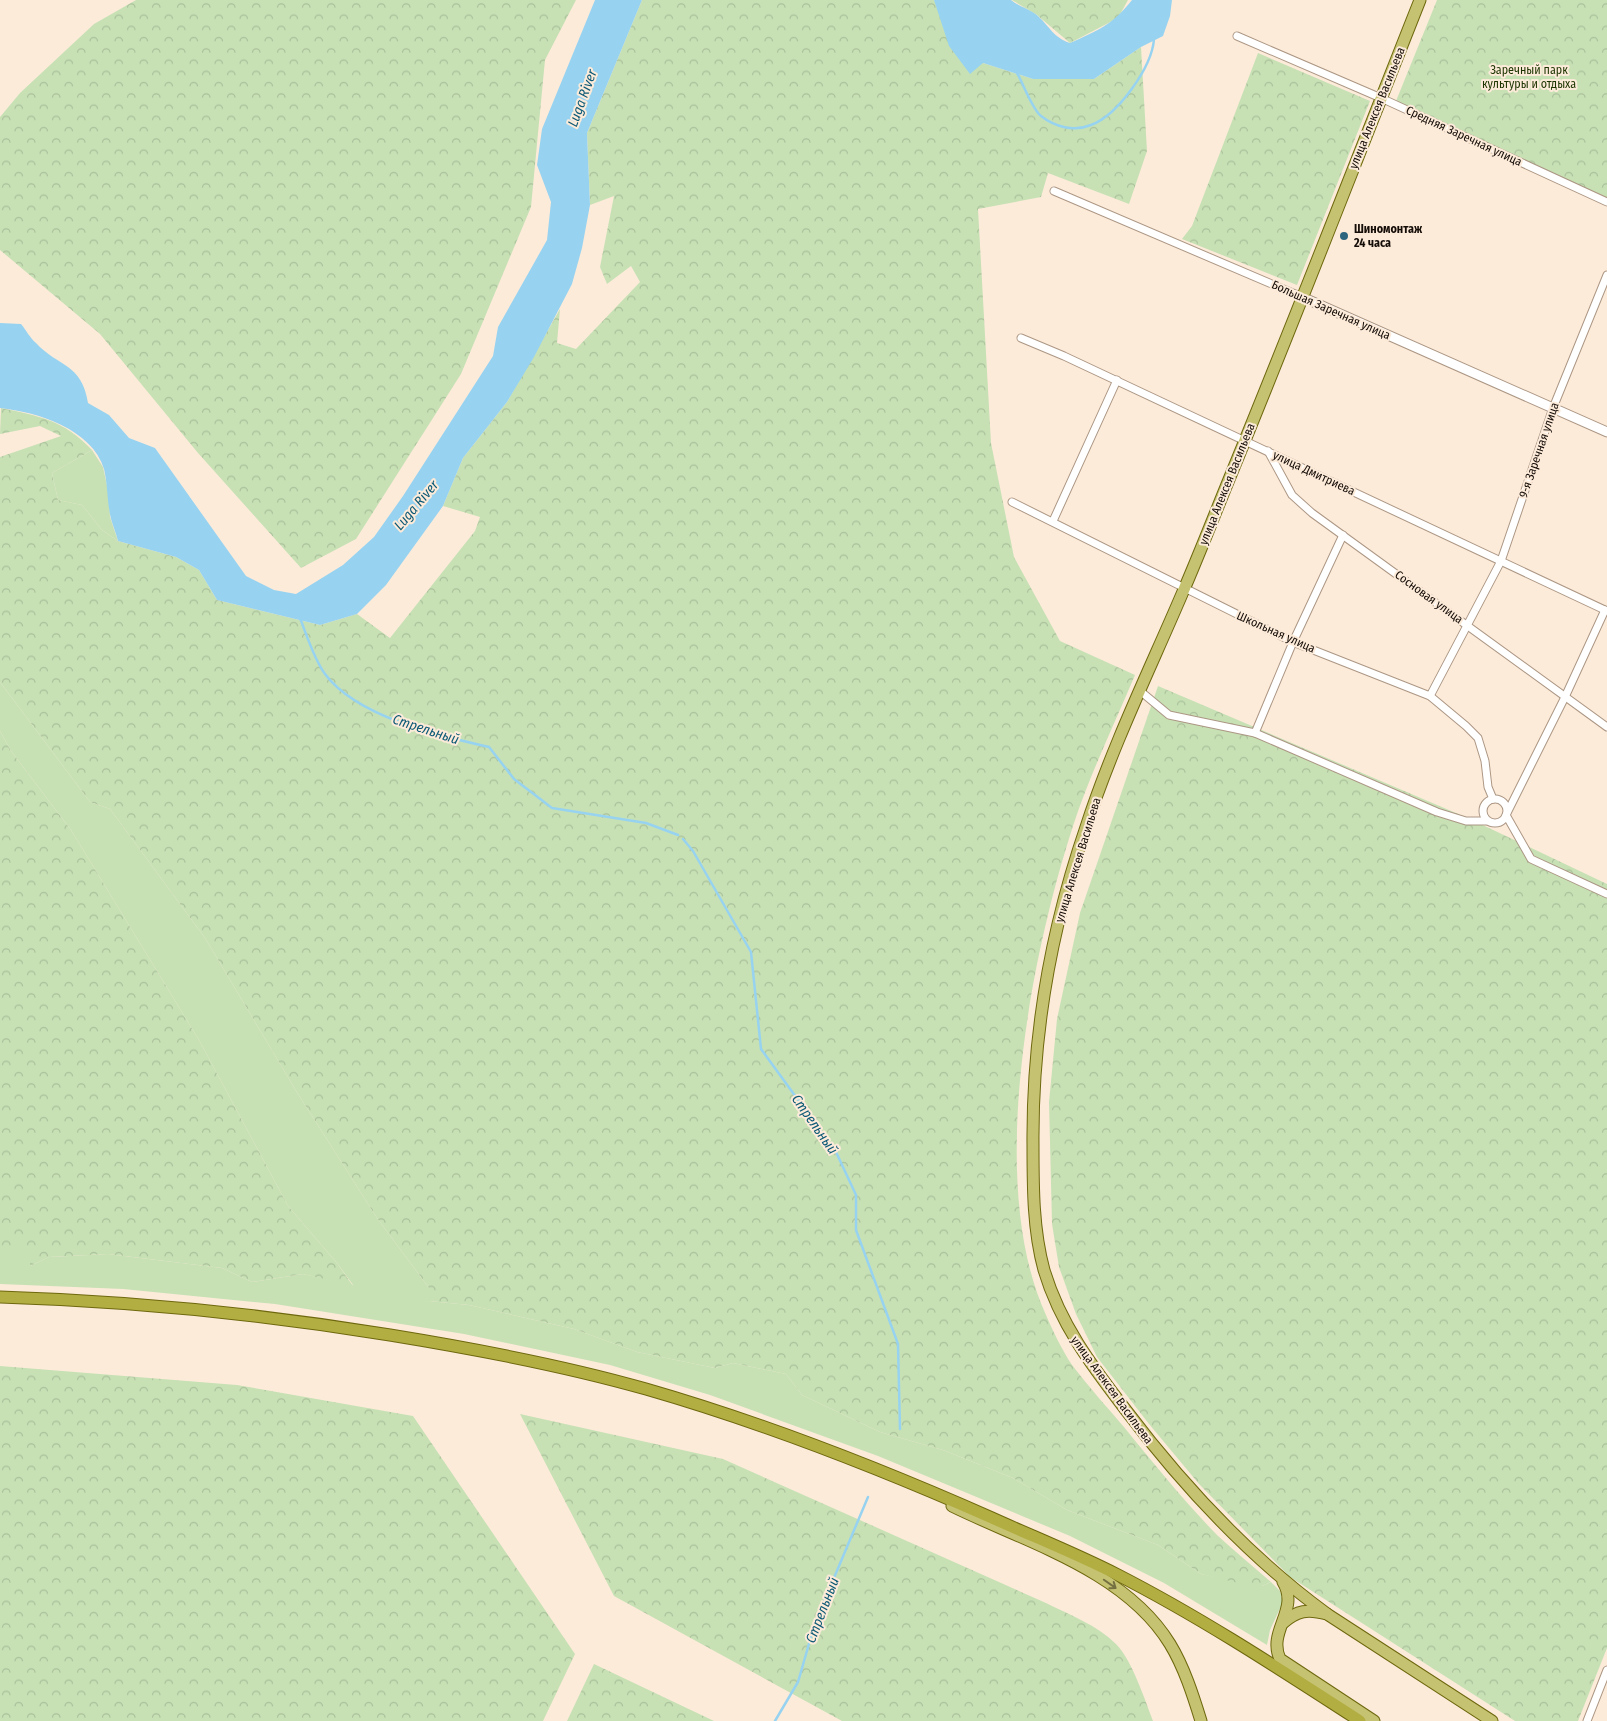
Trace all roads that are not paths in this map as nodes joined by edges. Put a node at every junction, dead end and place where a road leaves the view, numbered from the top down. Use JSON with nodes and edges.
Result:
{"nodes":[{"id":1,"x":1420,"y":0,"type":"edge"},
{"id":2,"x":1237,"y":36,"type":"dead end"},
{"id":3,"x":1381,"y":98,"type":"junction"},
{"id":4,"x":1054,"y":191,"type":"dead end"},
{"id":5,"x":1607,"y":202,"type":"edge"},
{"id":6,"x":1607,"y":275,"type":"edge"},
{"id":7,"x":1302,"y":297,"type":"junction"},
{"id":8,"x":1021,"y":338,"type":"dead end"},
{"id":9,"x":1117,"y":380,"type":"junction"},
{"id":10,"x":1553,"y":408,"type":"junction"},
{"id":11,"x":1607,"y":432,"type":"edge"},
{"id":12,"x":1245,"y":441,"type":"junction"},
{"id":13,"x":1268,"y":451,"type":"junction"},
{"id":14,"x":1012,"y":502,"type":"dead end"},
{"id":15,"x":1053,"y":521,"type":"junction"},
{"id":16,"x":1343,"y":535,"type":"junction"},
{"id":17,"x":1501,"y":561,"type":"junction"},
{"id":18,"x":1184,"y":590,"type":"junction"},
{"id":19,"x":1606,"y":610,"type":"edge"},
{"id":20,"x":1467,"y":624,"type":"junction"},
{"id":21,"x":1293,"y":642,"type":"junction"},
{"id":22,"x":1139,"y":690,"type":"junction"},
{"id":23,"x":1430,"y":696,"type":"junction"},
{"id":24,"x":1565,"y":697,"type":"junction"},
{"id":25,"x":1607,"y":727,"type":"edge"},
{"id":26,"x":1255,"y":733,"type":"junction"},
{"id":27,"x":1494,"y":799,"type":"junction"},
{"id":28,"x":1506,"y":815,"type":"junction"},
{"id":29,"x":1487,"y":821,"type":"junction"},
{"id":30,"x":1607,"y":894,"type":"edge"},
{"id":31,"x":0,"y":1297,"type":"edge"},
{"id":32,"x":879,"y":1469,"type":"junction"},
{"id":33,"x":1281,"y":1578,"type":"junction"},
{"id":34,"x":1327,"y":1614,"type":"junction"},
{"id":35,"x":1283,"y":1623,"type":"junction"},
{"id":36,"x":1607,"y":1670,"type":"edge"},
{"id":37,"x":1201,"y":1721,"type":"edge"},
{"id":38,"x":1360,"y":1721,"type":"edge"},
{"id":39,"x":1374,"y":1721,"type":"edge"},
{"id":40,"x":1492,"y":1721,"type":"edge"},
{"id":41,"x":1587,"y":1721,"type":"edge"}],
"edges":[{"from":1,"to":3,"type":"main road","name":"улица Алексея Васильева"},
{"from":2,"to":3,"type":"street","name":"Средняя Заречная улица"},
{"from":3,"to":5,"type":"street","name":"Средняя Заречная улица"},
{"from":3,"to":7,"type":"main road","name":"улица Алексея Васильева"},
{"from":4,"to":7,"type":"street","name":"Большая Заречная улица"},
{"from":6,"to":10,"type":"street","name":"9-я Заречная улица"},
{"from":7,"to":10,"type":"street","name":"Большая Заречная улица"},
{"from":7,"to":12,"type":"main road","name":"улица Алексея Васильева"},
{"from":8,"to":9,"type":"street","name":"улица Дмитриева"},
{"from":9,"to":12,"type":"street","name":"улица Дмитриева"},
{"from":9,"to":15,"type":"street"},
{"from":10,"to":11,"type":"street","name":"Большая Заречная улица"},
{"from":10,"to":17,"type":"street","name":"9-я Заречная улица"},
{"from":12,"to":13,"type":"street","name":"улица Дмитриева"},
{"from":12,"to":18,"type":"main road","name":"улица Алексея Васильева"},
{"from":13,"to":16,"type":"street","name":"Сосновая улица"},
{"from":13,"to":17,"type":"street","name":"улица Дмитриева"},
{"from":14,"to":15,"type":"street","name":"Школьная улица"},
{"from":15,"to":18,"type":"street","name":"Школьная улица"},
{"from":16,"to":20,"type":"street","name":"Сосновая улица"},
{"from":16,"to":21,"type":"street"},
{"from":17,"to":19,"type":"street","name":"улица Дмитриева"},
{"from":17,"to":20,"type":"street","name":"9-я Заречная улица"},
{"from":18,"to":21,"type":"street","name":"Школьная улица"},
{"from":18,"to":22,"type":"main road","name":"улица Алексея Васильева"},
{"from":19,"to":24,"type":"street"},
{"from":20,"to":23,"type":"street","name":"9-я Заречная улица"},
{"from":20,"to":24,"type":"street","name":"Сосновая улица"},
{"from":21,"to":23,"type":"street","name":"Школьная улица"},
{"from":21,"to":26,"type":"street"},
{"from":22,"to":26,"type":"street"},
{"from":22,"to":33,"type":"main road","name":"улица Алексея Васильева"},
{"from":23,"to":27,"type":"street","name":"Школьная улица"},
{"from":24,"to":25,"type":"street","name":"Сосновая улица"},
{"from":24,"to":28,"type":"street"},
{"from":26,"to":29,"type":"street"},
{"from":27,"to":28,"type":"street"},
{"from":27,"to":29,"type":"street"},
{"from":28,"to":29,"type":"street"},
{"from":28,"to":30,"type":"street"},
{"from":31,"to":32,"type":"highway"},
{"from":32,"to":37,"type":"main road","one_way":true},
{"from":32,"to":38,"type":"highway"},
{"from":33,"to":34,"type":"main road","name":"улица Алексея Васильева"},
{"from":33,"to":35,"type":"main road"},
{"from":34,"to":35,"type":"main road"},
{"from":34,"to":40,"type":"main road","name":"улица Алексея Васильева"},
{"from":35,"to":39,"type":"main road"},
{"from":36,"to":41,"type":"street"}]}
